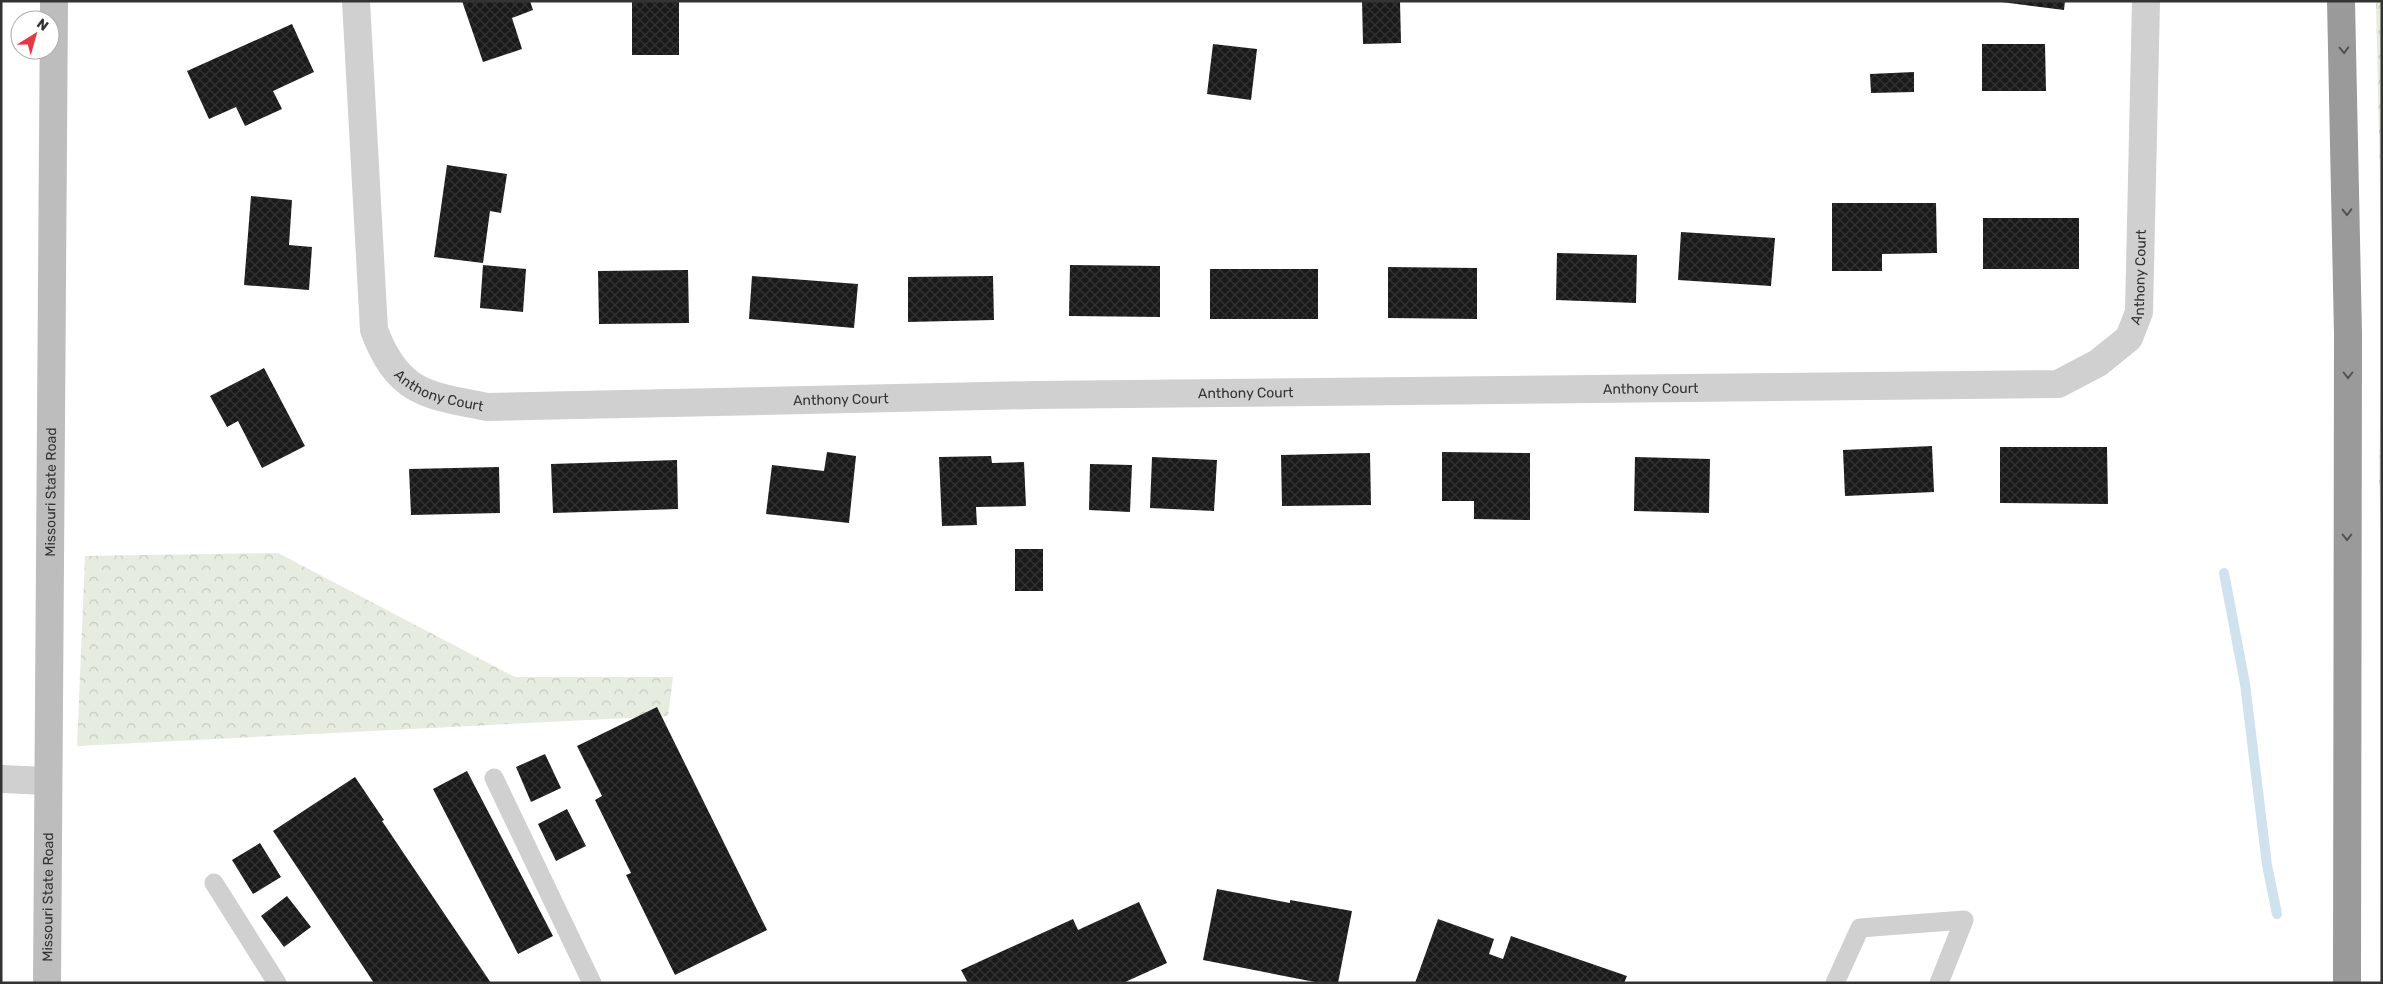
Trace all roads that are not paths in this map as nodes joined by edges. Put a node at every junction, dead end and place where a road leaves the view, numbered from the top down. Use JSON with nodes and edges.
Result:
{"nodes":[{"id":1,"x":54,"y":1,"type":"edge"},
{"id":2,"x":356,"y":1,"type":"edge"},
{"id":3,"x":2146,"y":1,"type":"edge"},
{"id":4,"x":2342,"y":1,"type":"edge"},
{"id":5,"x":494,"y":778,"type":"dead end"},
{"id":6,"x":1,"y":779,"type":"edge"},
{"id":7,"x":47,"y":781,"type":"junction"},
{"id":8,"x":214,"y":883,"type":"dead end"},
{"id":9,"x":47,"y":983,"type":"edge"},
{"id":10,"x":277,"y":983,"type":"edge"},
{"id":11,"x":592,"y":983,"type":"edge"},
{"id":12,"x":1835,"y":983,"type":"edge"},
{"id":13,"x":1940,"y":983,"type":"edge"},
{"id":14,"x":2347,"y":983,"type":"edge"}],
"edges":[{"from":1,"to":7,"type":"street","name":"Missouri State Road"},
{"from":2,"to":3,"type":"street","name":"Anthony Court"},
{"from":4,"to":14,"type":"highway","one_way":true},
{"from":5,"to":11,"type":"lane"},
{"from":6,"to":7,"type":"street"},
{"from":7,"to":9,"type":"street","name":"Missouri State Road"},
{"from":8,"to":10,"type":"lane"},
{"from":12,"to":13,"type":"lane"}]}
